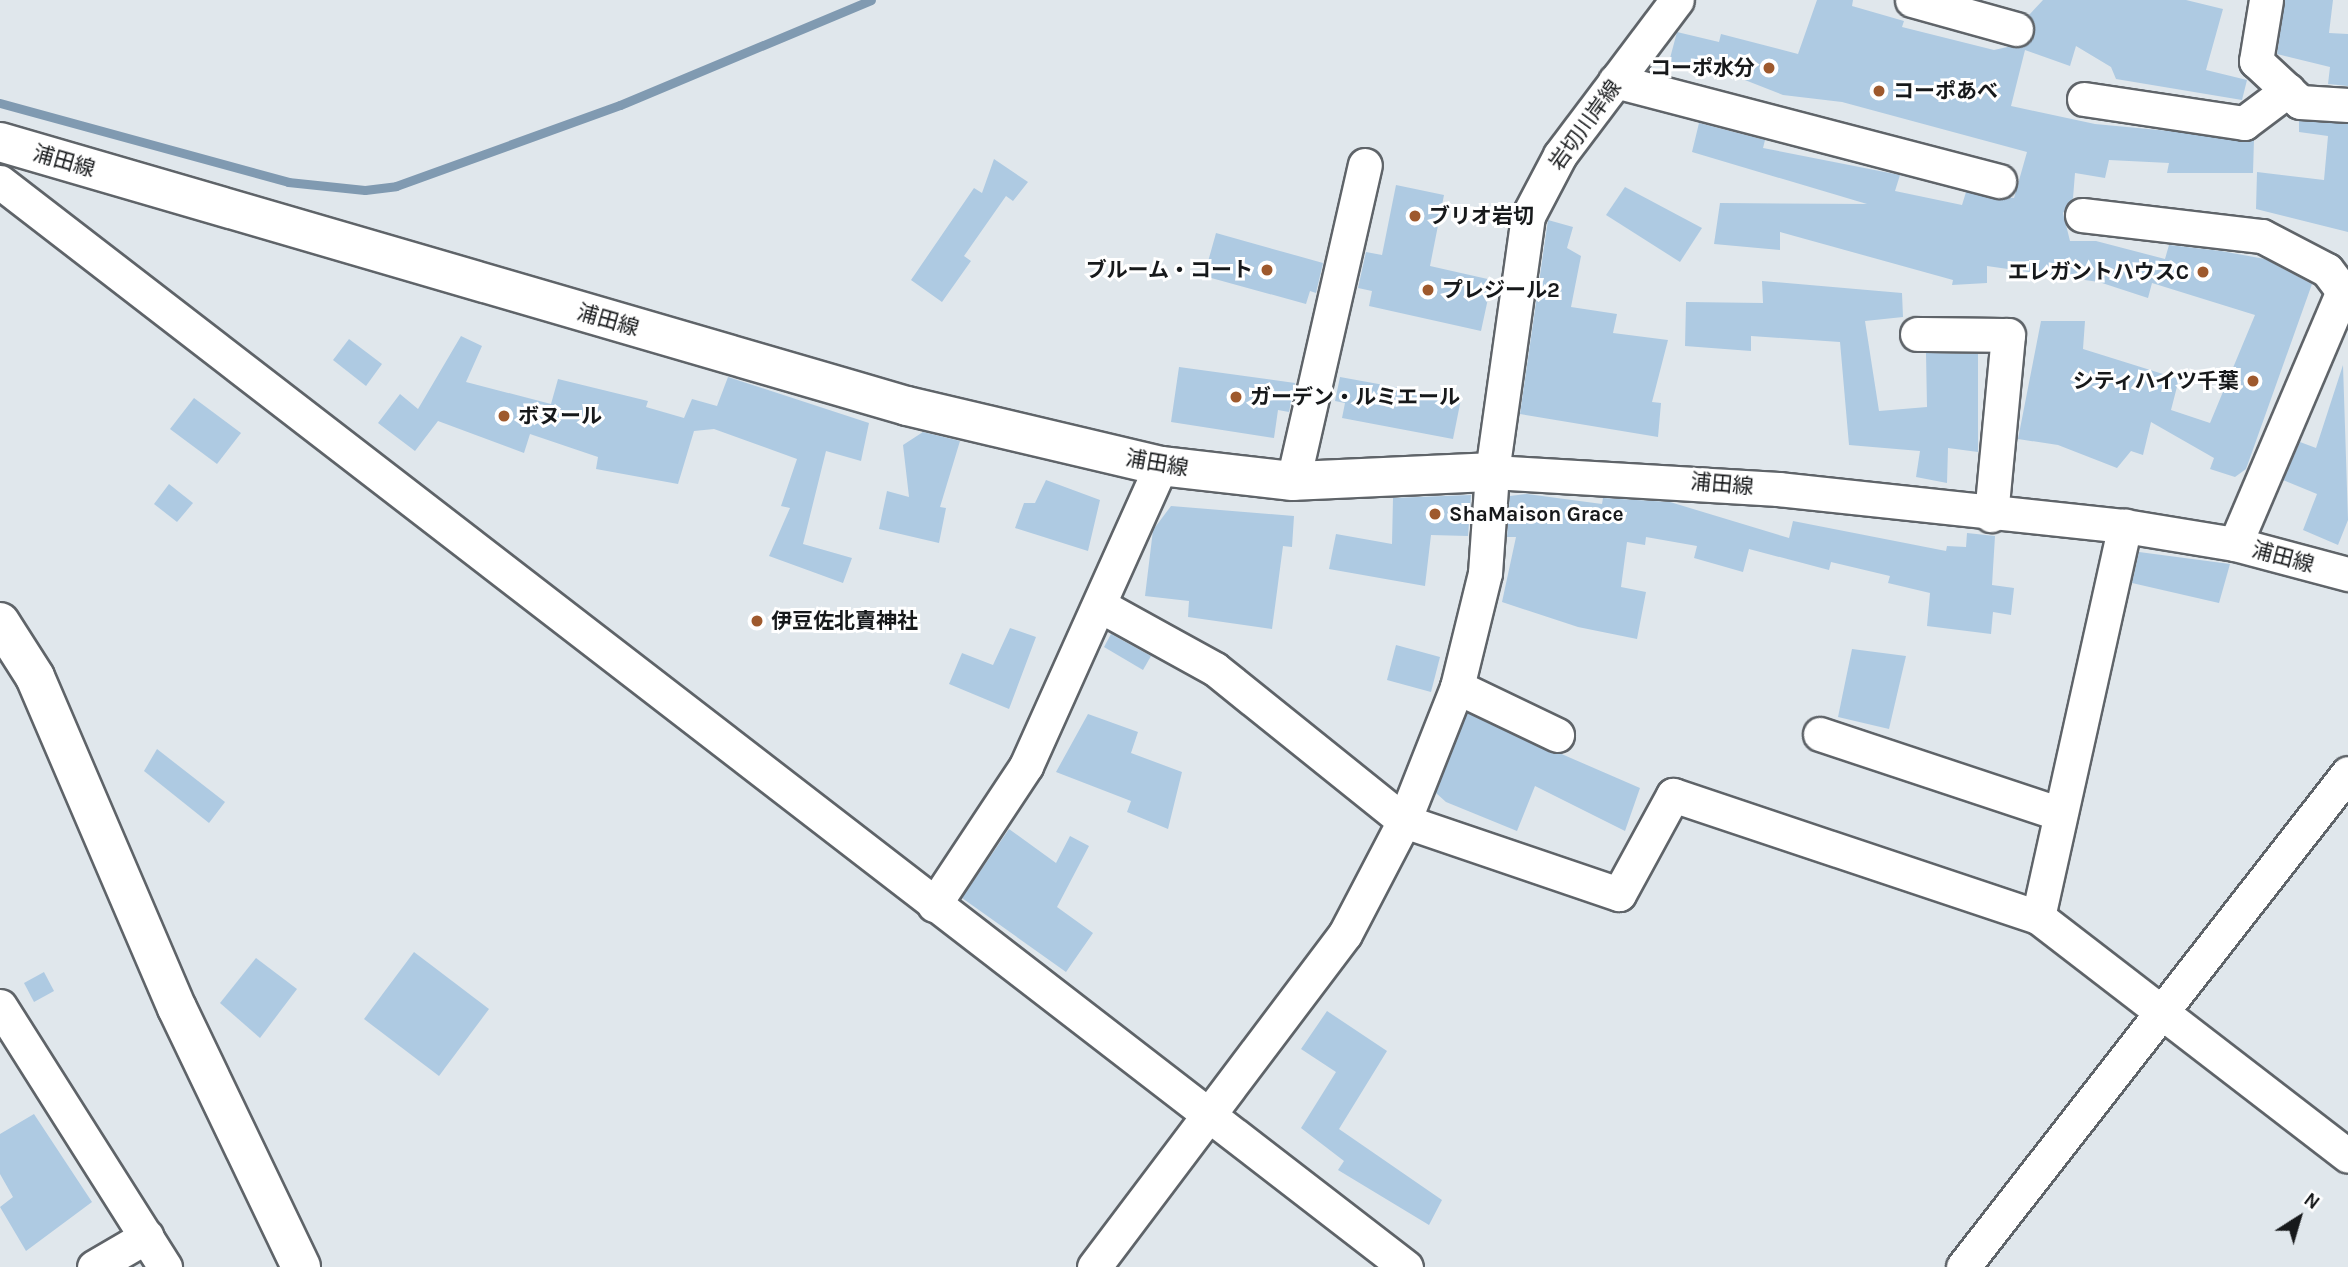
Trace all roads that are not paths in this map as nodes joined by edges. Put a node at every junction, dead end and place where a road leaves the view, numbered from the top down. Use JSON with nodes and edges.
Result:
{"nodes":[{"id":1,"x":1678,"y":0,"type":"edge"},
{"id":2,"x":1912,"y":0,"type":"edge"},
{"id":3,"x":2266,"y":0,"type":"edge"},
{"id":4,"x":2016,"y":29,"type":"dead end"},
{"id":5,"x":1615,"y":81,"type":"junction"},
{"id":6,"x":2288,"y":90,"type":"junction"},
{"id":7,"x":2084,"y":99,"type":"dead end"},
{"id":8,"x":2348,"y":105,"type":"edge"},
{"id":9,"x":0,"y":142,"type":"edge"},
{"id":10,"x":1365,"y":165,"type":"dead end"},
{"id":11,"x":0,"y":181,"type":"edge"},
{"id":12,"x":1999,"y":181,"type":"dead end"},
{"id":13,"x":2081,"y":215,"type":"dead end"},
{"id":14,"x":1917,"y":334,"type":"dead end"},
{"id":15,"x":1161,"y":466,"type":"junction"},
{"id":16,"x":1492,"y":472,"type":"junction"},
{"id":17,"x":1293,"y":481,"type":"junction"},
{"id":18,"x":1991,"y":515,"type":"junction"},
{"id":19,"x":2125,"y":526,"type":"junction"},
{"id":20,"x":2235,"y":544,"type":"junction"},
{"id":21,"x":2348,"y":574,"type":"edge"},
{"id":22,"x":1099,"y":605,"type":"junction"},
{"id":23,"x":0,"y":622,"type":"edge"},
{"id":24,"x":1457,"y":687,"type":"junction"},
{"id":25,"x":1820,"y":734,"type":"dead end"},
{"id":26,"x":1557,"y":735,"type":"dead end"},
{"id":27,"x":2348,"y":773,"type":"edge"},
{"id":28,"x":2058,"y":813,"type":"junction"},
{"id":29,"x":1404,"y":821,"type":"junction"},
{"id":30,"x":934,"y":905,"type":"junction"},
{"id":31,"x":2038,"y":917,"type":"junction"},
{"id":32,"x":0,"y":1006,"type":"edge"},
{"id":33,"x":2163,"y":1013,"type":"junction"},
{"id":34,"x":1209,"y":1116,"type":"junction"},
{"id":35,"x":2348,"y":1156,"type":"edge"},
{"id":36,"x":147,"y":1236,"type":"junction"},
{"id":37,"x":301,"y":1266,"type":"edge"},
{"id":38,"x":94,"y":1267,"type":"edge"},
{"id":39,"x":165,"y":1267,"type":"edge"},
{"id":40,"x":1094,"y":1267,"type":"edge"},
{"id":41,"x":1405,"y":1267,"type":"edge"},
{"id":42,"x":1963,"y":1267,"type":"edge"}],
"edges":[{"from":1,"to":5,"type":"street","name":"岩切川岸線"},
{"from":2,"to":4,"type":"street"},
{"from":3,"to":6,"type":"street"},
{"from":5,"to":12,"type":"street"},
{"from":5,"to":16,"type":"street","name":"岩切川岸線"},
{"from":6,"to":7,"type":"street"},
{"from":6,"to":8,"type":"street"},
{"from":9,"to":15,"type":"street","name":"浦田線"},
{"from":10,"to":17,"type":"street"},
{"from":11,"to":30,"type":"street"},
{"from":13,"to":20,"type":"street"},
{"from":14,"to":18,"type":"street"},
{"from":15,"to":17,"type":"street","name":"浦田線"},
{"from":15,"to":22,"type":"street"},
{"from":16,"to":17,"type":"street","name":"浦田線"},
{"from":16,"to":18,"type":"street","name":"浦田線"},
{"from":16,"to":24,"type":"street","name":"岩切川岸線"},
{"from":18,"to":19,"type":"street","name":"浦田線"},
{"from":19,"to":20,"type":"street","name":"浦田線"},
{"from":19,"to":28,"type":"street"},
{"from":20,"to":21,"type":"street","name":"浦田線"},
{"from":22,"to":29,"type":"street"},
{"from":22,"to":30,"type":"street"},
{"from":23,"to":37,"type":"street"},
{"from":24,"to":26,"type":"street"},
{"from":24,"to":29,"type":"street","name":"岩切川岸線"},
{"from":25,"to":28,"type":"street"},
{"from":27,"to":33,"type":"street"},
{"from":28,"to":31,"type":"street"},
{"from":29,"to":31,"type":"street"},
{"from":29,"to":34,"type":"street","name":"岩切川岸線"},
{"from":30,"to":34,"type":"street"},
{"from":31,"to":33,"type":"street"},
{"from":32,"to":36,"type":"street"},
{"from":33,"to":35,"type":"street"},
{"from":33,"to":42,"type":"street"},
{"from":34,"to":40,"type":"street","name":"岩切川岸線"},
{"from":34,"to":41,"type":"street"},
{"from":36,"to":38,"type":"street"},
{"from":36,"to":39,"type":"street"}]}
